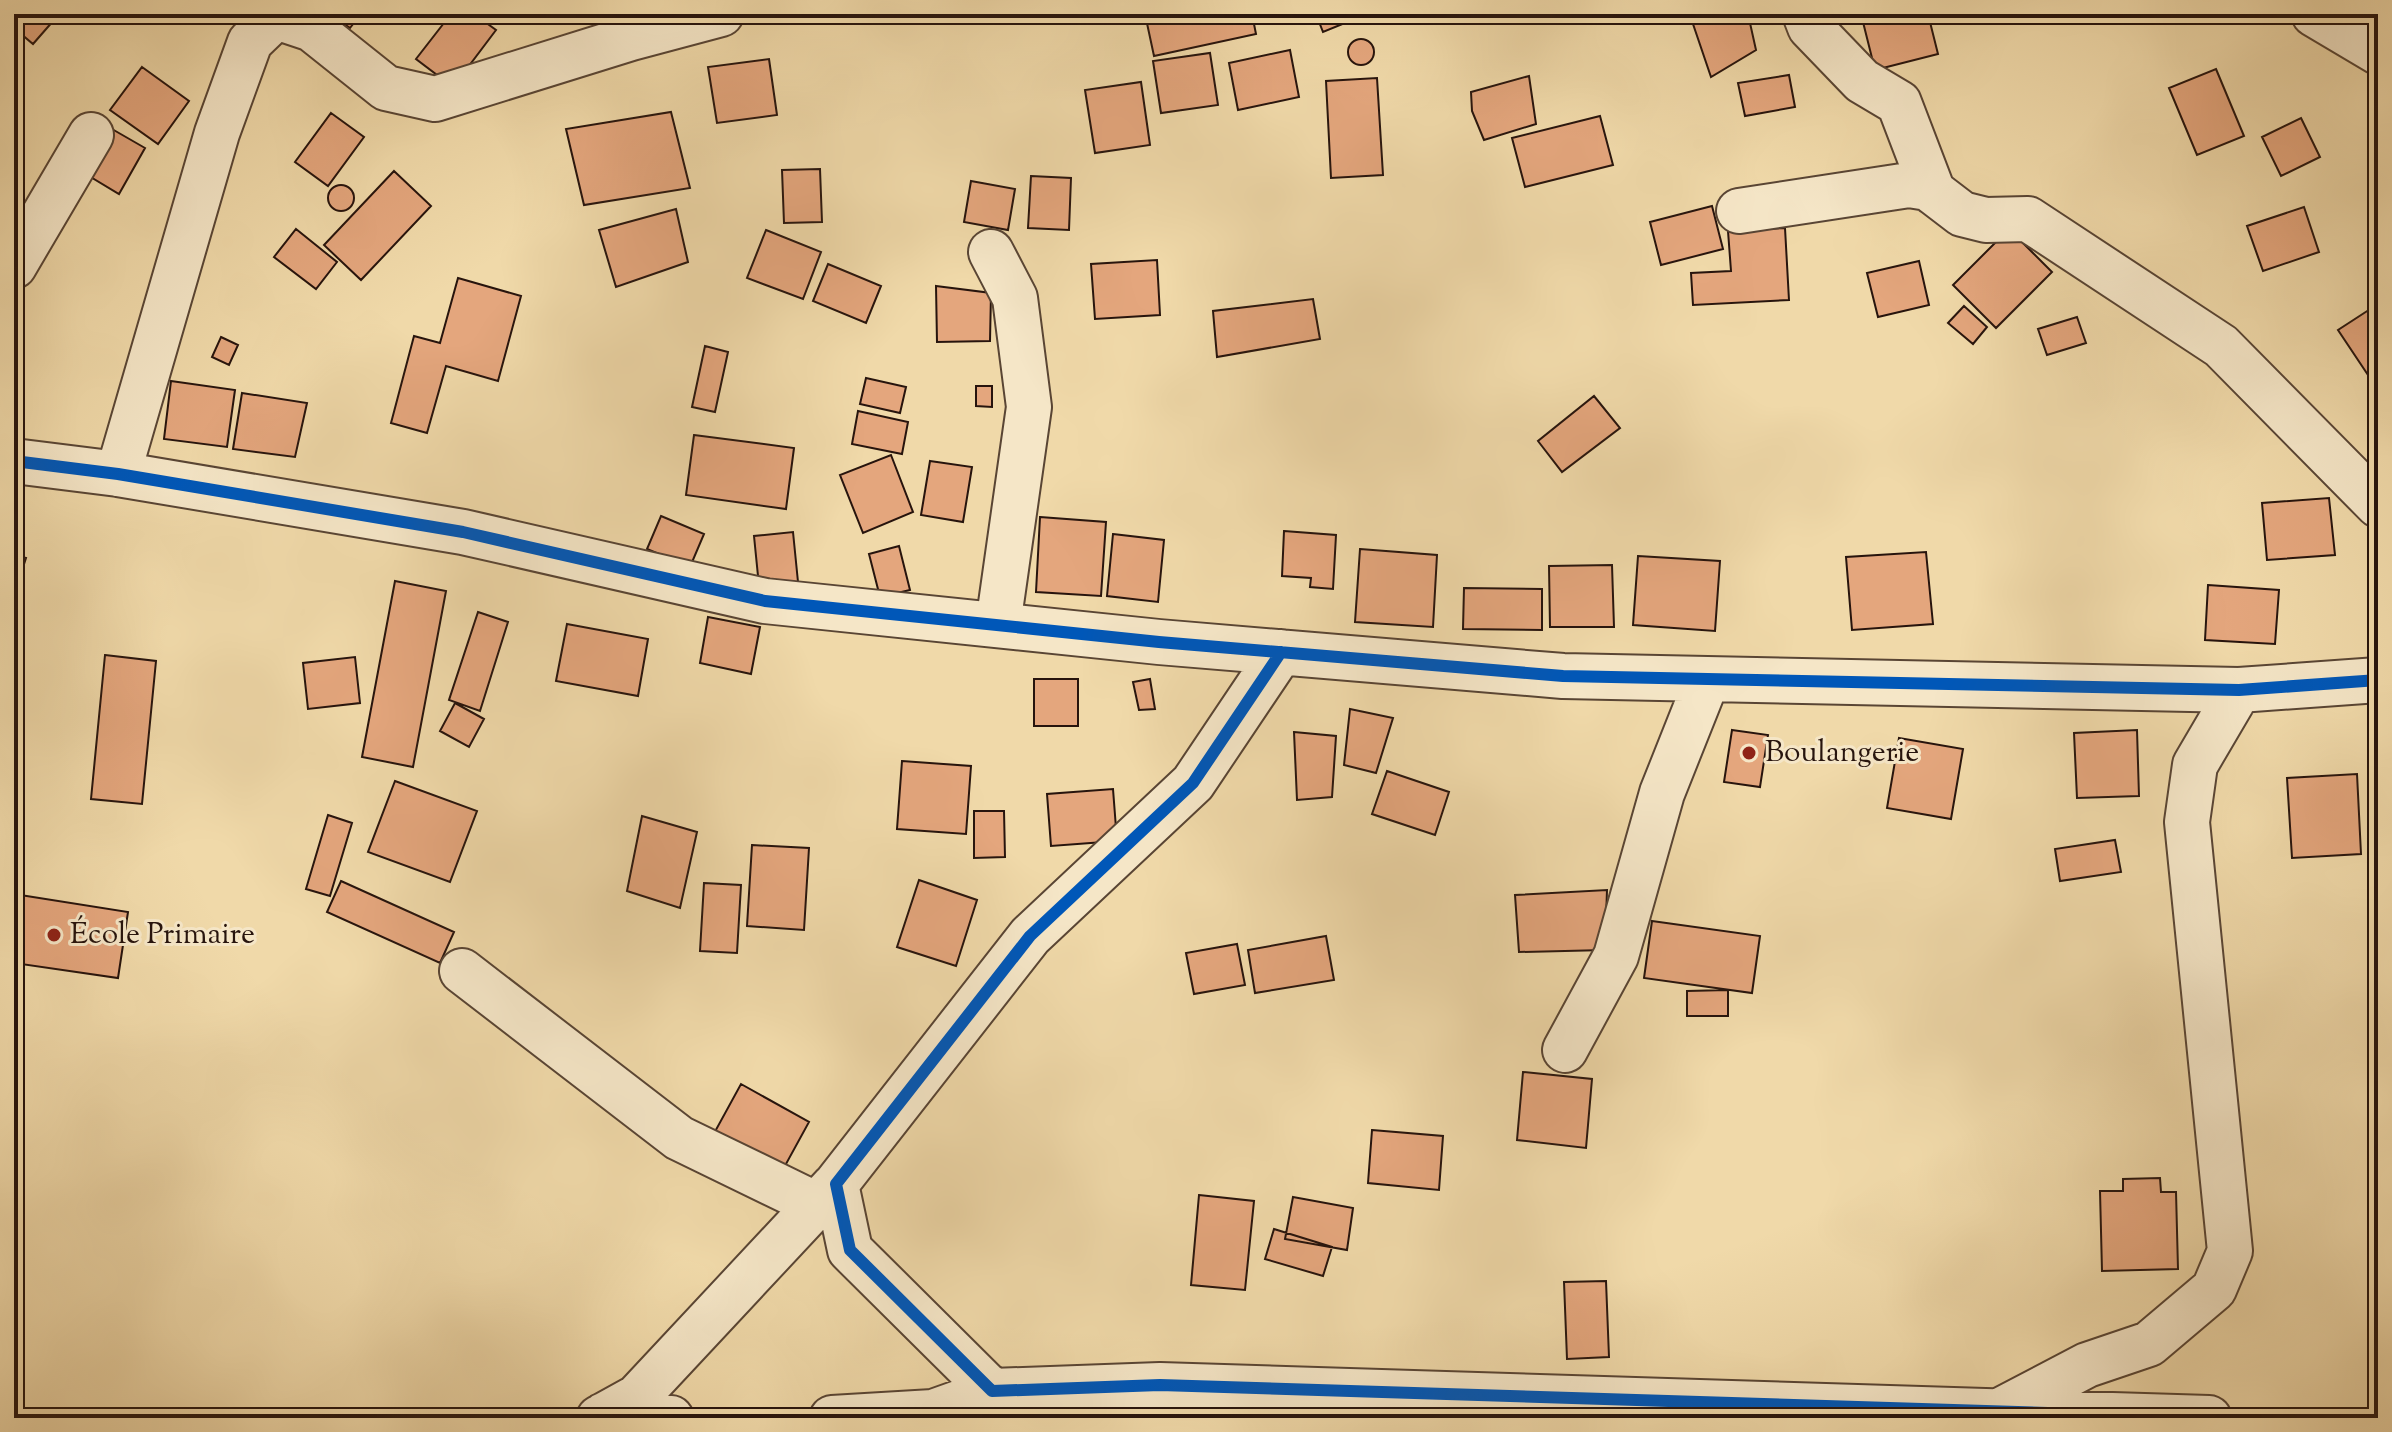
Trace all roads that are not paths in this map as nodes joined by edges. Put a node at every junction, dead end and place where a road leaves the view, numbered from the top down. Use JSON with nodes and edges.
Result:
{"nodes":[{"id":1,"x":1805,"y":14,"type":"edge"},
{"id":2,"x":2314,"y":14,"type":"edge"},
{"id":3,"x":697,"y":17,"type":"edge"},
{"id":4,"x":240,"y":28,"type":"edge"},
{"id":5,"x":2378,"y":52,"type":"edge"},
{"id":6,"x":91,"y":135,"type":"dead end"},
{"id":7,"x":1933,"y":192,"type":"junction"},
{"id":8,"x":1739,"y":211,"type":"dead end"},
{"id":9,"x":991,"y":252,"type":"dead end"},
{"id":10,"x":14,"y":266,"type":"edge"},
{"id":11,"x":14,"y":461,"type":"edge"},
{"id":12,"x":118,"y":474,"type":"junction"},
{"id":13,"x":2378,"y":505,"type":"edge"},
{"id":14,"x":998,"y":625,"type":"junction"},
{"id":15,"x":1281,"y":652,"type":"junction"},
{"id":16,"x":1707,"y":680,"type":"junction"},
{"id":17,"x":2378,"y":680,"type":"edge"},
{"id":18,"x":2239,"y":690,"type":"junction"},
{"id":19,"x":462,"y":971,"type":"dead end"},
{"id":20,"x":1565,"y":1050,"type":"dead end"},
{"id":21,"x":826,"y":1194,"type":"junction"},
{"id":22,"x":992,"y":1391,"type":"junction"},
{"id":23,"x":1158,"y":1401,"type":"edge"},
{"id":24,"x":2001,"y":1410,"type":"junction"},
{"id":25,"x":602,"y":1416,"type":"edge"},
{"id":26,"x":671,"y":1418,"type":"edge"},
{"id":27,"x":832,"y":1418,"type":"edge"},
{"id":28,"x":2209,"y":1418,"type":"edge"}],
"edges":[{"from":1,"to":7,"type":"street"},
{"from":2,"to":5,"type":"street"},
{"from":3,"to":4,"type":"street"},
{"from":4,"to":12,"type":"street"},
{"from":6,"to":10,"type":"street"},
{"from":7,"to":8,"type":"street"},
{"from":7,"to":13,"type":"street"},
{"from":9,"to":14,"type":"street"},
{"from":11,"to":12,"type":"street"},
{"from":12,"to":14,"type":"street"},
{"from":14,"to":15,"type":"street"},
{"from":15,"to":16,"type":"street"},
{"from":15,"to":21,"type":"street"},
{"from":16,"to":18,"type":"street"},
{"from":16,"to":20,"type":"street"},
{"from":17,"to":18,"type":"street"},
{"from":18,"to":24,"type":"street"},
{"from":19,"to":21,"type":"street"},
{"from":21,"to":22,"type":"street"},
{"from":21,"to":25,"type":"street"},
{"from":22,"to":23,"type":"street"},
{"from":22,"to":27,"type":"street"},
{"from":23,"to":24,"type":"street"},
{"from":24,"to":28,"type":"street"},
{"from":25,"to":26,"type":"street"}]}
